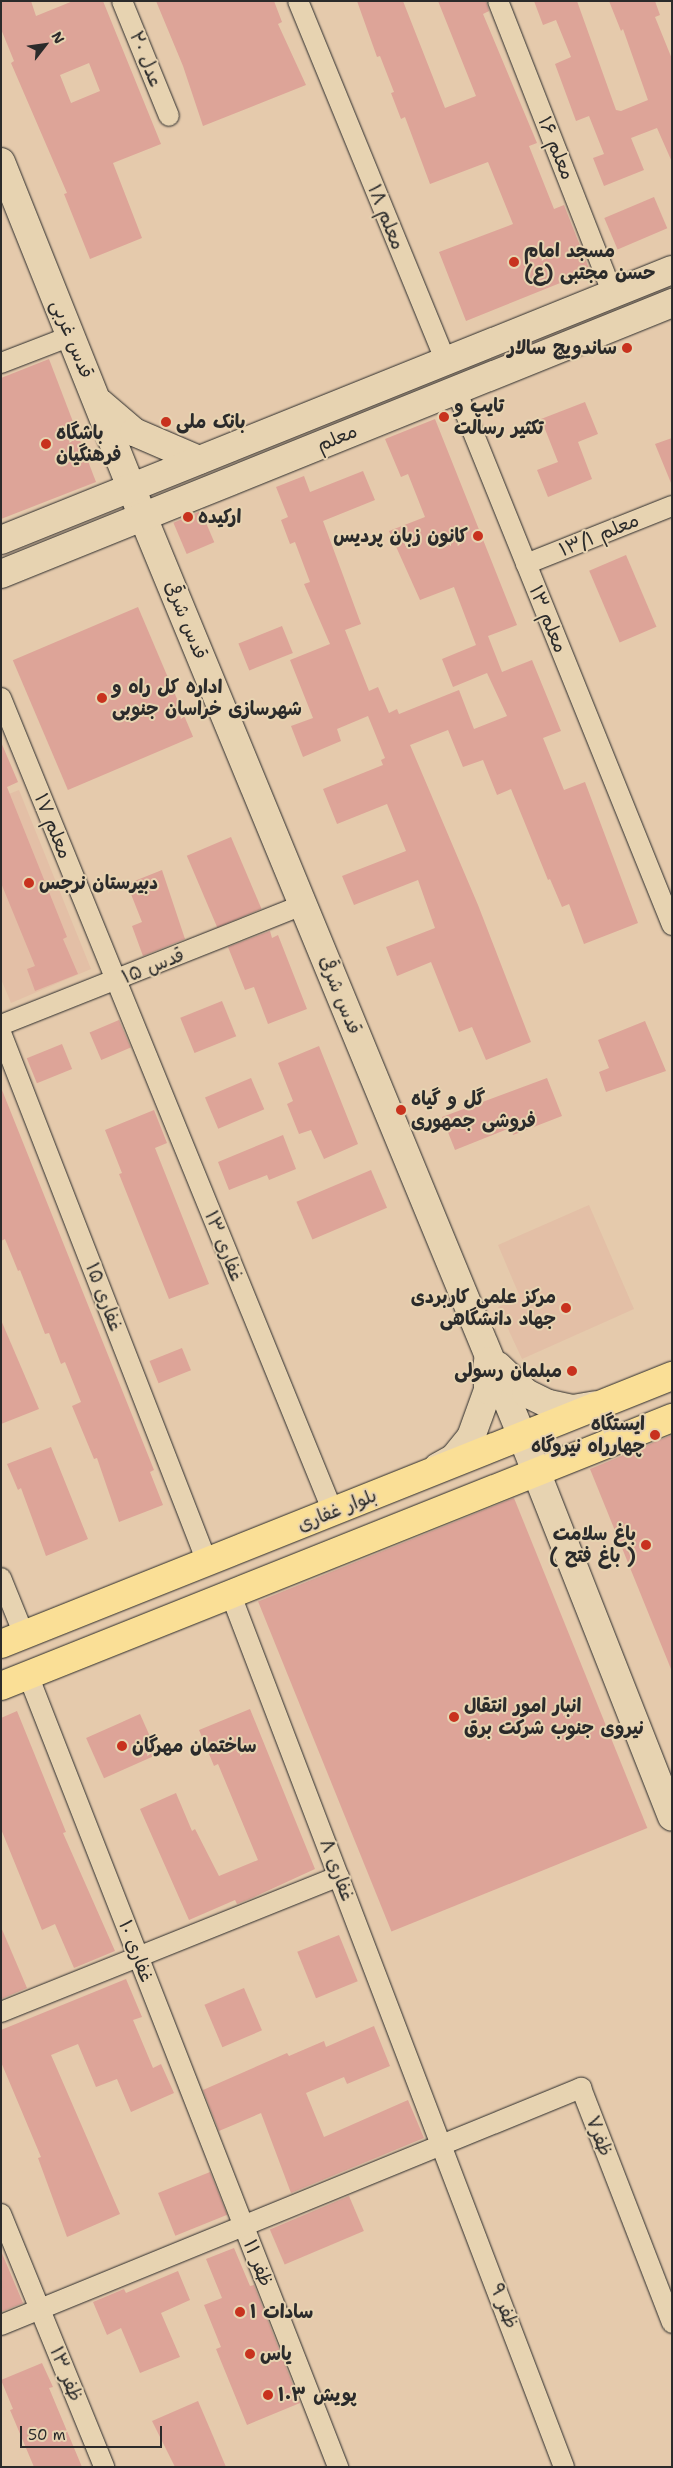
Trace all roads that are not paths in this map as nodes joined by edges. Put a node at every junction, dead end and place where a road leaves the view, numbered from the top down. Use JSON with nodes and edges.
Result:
{"nodes":[{"id":1,"x":122,"y":1,"type":"edge"},
{"id":2,"x":298,"y":1,"type":"edge"},
{"id":3,"x":498,"y":2,"type":"edge"},
{"id":4,"x":169,"y":116,"type":"dead end"},
{"id":5,"x":1,"y":162,"type":"edge"},
{"id":6,"x":672,"y":270,"type":"edge"},
{"id":7,"x":613,"y":294,"type":"junction"},
{"id":8,"x":672,"y":302,"type":"edge"},
{"id":9,"x":71,"y":336,"type":"junction"},
{"id":10,"x":446,"y":361,"type":"junction"},
{"id":11,"x":1,"y":363,"type":"edge"},
{"id":12,"x":456,"y":390,"type":"junction"},
{"id":13,"x":97,"y":400,"type":"junction"},
{"id":14,"x":200,"y":460,"type":"junction"},
{"id":15,"x":132,"y":488,"type":"junction"},
{"id":16,"x":672,"y":506,"type":"edge"},
{"id":17,"x":143,"y":517,"type":"junction"},
{"id":18,"x":1,"y":540,"type":"edge"},
{"id":19,"x":526,"y":564,"type":"junction"},
{"id":20,"x":1,"y":574,"type":"edge"},
{"id":21,"x":1,"y":698,"type":"edge"},
{"id":22,"x":303,"y":905,"type":"junction"},
{"id":23,"x":672,"y":925,"type":"edge"},
{"id":24,"x":116,"y":981,"type":"junction"},
{"id":25,"x":1,"y":1025,"type":"edge"},
{"id":26,"x":1,"y":1033,"type":"edge"},
{"id":27,"x":485,"y":1348,"type":"junction"},
{"id":28,"x":672,"y":1376,"type":"edge"},
{"id":29,"x":599,"y":1405,"type":"junction"},
{"id":30,"x":672,"y":1418,"type":"edge"},
{"id":31,"x":522,"y":1436,"type":"junction"},
{"id":32,"x":537,"y":1473,"type":"junction"},
{"id":33,"x":428,"y":1474,"type":"junction"},
{"id":34,"x":332,"y":1512,"type":"junction"},
{"id":35,"x":207,"y":1562,"type":"junction"},
{"id":36,"x":1,"y":1578,"type":"edge"},
{"id":37,"x":231,"y":1595,"type":"junction"},
{"id":38,"x":13,"y":1639,"type":"edge"},
{"id":39,"x":28,"y":1675,"type":"junction"},
{"id":40,"x":1,"y":1686,"type":"edge"},
{"id":41,"x":672,"y":1817,"type":"edge"},
{"id":42,"x":339,"y":1876,"type":"junction"},
{"id":43,"x":138,"y":1957,"type":"junction"},
{"id":44,"x":1,"y":2012,"type":"edge"},
{"id":45,"x":444,"y":2146,"type":"junction"},
{"id":46,"x":1,"y":2214,"type":"edge"},
{"id":47,"x":244,"y":2227,"type":"junction"},
{"id":48,"x":40,"y":2309,"type":"junction"},
{"id":49,"x":672,"y":2322,"type":"edge"},
{"id":50,"x":1,"y":2325,"type":"edge"},
{"id":51,"x":104,"y":2467,"type":"edge"},
{"id":52,"x":338,"y":2467,"type":"edge"},
{"id":53,"x":564,"y":2467,"type":"edge"}],
"edges":[{"from":1,"to":4,"type":"street","name":"عدل ۲۰"},
{"from":2,"to":10,"type":"street","name":"معلم ۱۸"},
{"from":3,"to":7,"type":"street","name":"معلم ۱۶‌"},
{"from":5,"to":9,"type":"street","name":"قدس غربی"},
{"from":6,"to":7,"type":"street","name":"معلم"},
{"from":7,"to":10,"type":"street","name":"معلم"},
{"from":8,"to":12,"type":"street","name":"معلم"},
{"from":9,"to":11,"type":"street"},
{"from":9,"to":13,"type":"street","name":"قدس غربی"},
{"from":10,"to":14,"type":"street","name":"معلم"},
{"from":12,"to":17,"type":"street","name":"معلم"},
{"from":12,"to":19,"type":"street","name":"معلم ۱۳"},
{"from":13,"to":14,"type":"street"},
{"from":13,"to":15,"type":"street","name":"قدس غربی"},
{"from":14,"to":15,"type":"street","name":"معلم"},
{"from":15,"to":17,"type":"street","name":"قدس غربی"},
{"from":15,"to":18,"type":"street","name":"معلم"},
{"from":16,"to":19,"type":"street","name":"معلم ۱۳/۱"},
{"from":17,"to":20,"type":"street","name":"معلم"},
{"from":17,"to":22,"type":"street","name":"قدس شرقی"},
{"from":19,"to":23,"type":"street","name":"معلم ۱۳"},
{"from":21,"to":24,"type":"street","name":"معلم ۱۷"},
{"from":22,"to":24,"type":"street","name":"قدس ۱۵"},
{"from":22,"to":27,"type":"street","name":"قدس شرقی"},
{"from":24,"to":25,"type":"street","name":"قدس ۱۵"},
{"from":24,"to":34,"type":"street","name":"غفاری ۱۳"},
{"from":26,"to":35,"type":"street","name":"غفاری ۱۵"},
{"from":27,"to":29,"type":"street"},
{"from":27,"to":31,"type":"street","name":"قدس شرقی"},
{"from":27,"to":33,"type":"street"},
{"from":28,"to":29,"type":"main road","name":"بلوار غفاری"},
{"from":29,"to":31,"type":"main road","name":"بلوار غفاری"},
{"from":30,"to":32,"type":"main road","name":"بلوار غفاری"},
{"from":31,"to":32,"type":"street","name":"قدس شرقی"},
{"from":31,"to":33,"type":"main road","name":"بلوار غفاری"},
{"from":32,"to":37,"type":"main road","name":"بلوار غفاری"},
{"from":32,"to":41,"type":"street","name":"قدس شرقی"},
{"from":33,"to":34,"type":"main road","name":"بلوار غفاری"},
{"from":34,"to":35,"type":"main road","name":"بلوار غفاری"},
{"from":35,"to":38,"type":"main road","name":"بلوار غفاری"},
{"from":36,"to":38,"type":"street"},
{"from":37,"to":39,"type":"main road","name":"بلوار غفاری"},
{"from":37,"to":42,"type":"street","name":"غفاری ۸"},
{"from":39,"to":40,"type":"main road","name":"بلوار غفاری"},
{"from":39,"to":43,"type":"street","name":"غفاری ۱۰"},
{"from":42,"to":43,"type":"street"},
{"from":42,"to":45,"type":"street","name":"غفاری ۸"},
{"from":43,"to":44,"type":"street"},
{"from":43,"to":47,"type":"street","name":"غفاری ۱۰"},
{"from":45,"to":47,"type":"street"},
{"from":45,"to":49,"type":"street","name":"ظفر۷"},
{"from":45,"to":53,"type":"street","name":"ظفر ۹"},
{"from":46,"to":48,"type":"street","name":"ظفر ۱۳"},
{"from":47,"to":48,"type":"street"},
{"from":47,"to":52,"type":"street","name":"ظفر ۱۱"},
{"from":48,"to":50,"type":"street"},
{"from":48,"to":51,"type":"street","name":"ظفر ۱۳"}]}
